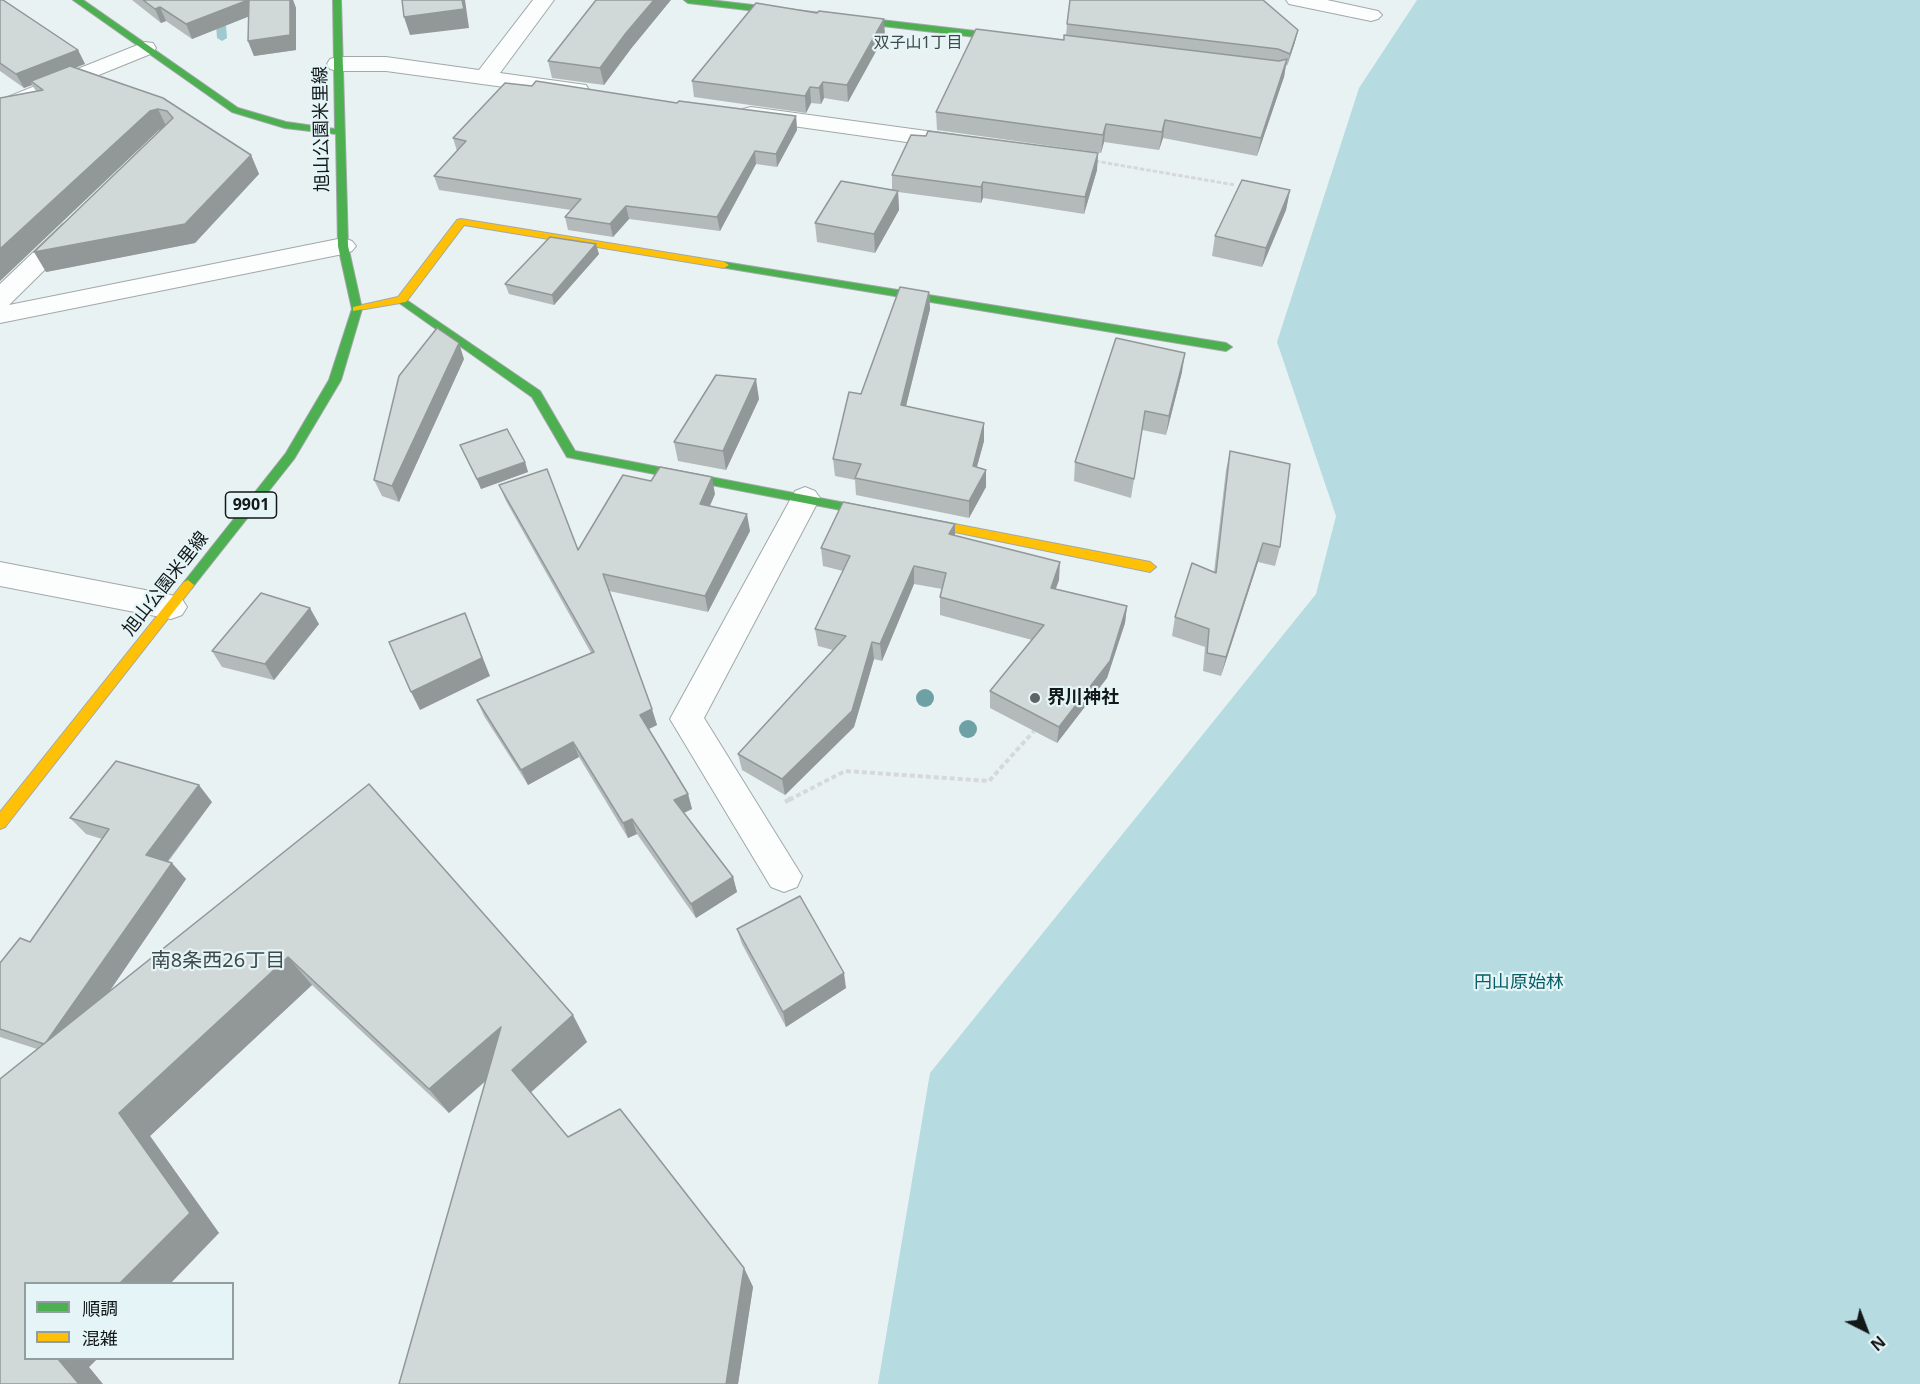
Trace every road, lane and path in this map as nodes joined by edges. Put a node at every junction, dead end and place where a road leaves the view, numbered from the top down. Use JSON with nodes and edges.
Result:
{"nodes":[{"id":1,"x":77,"y":0,"type":"edge"},
{"id":2,"x":337,"y":0,"type":"edge"},
{"id":3,"x":544,"y":0,"type":"edge"},
{"id":4,"x":688,"y":0,"type":"edge"},
{"id":5,"x":1296,"y":0,"type":"edge"},
{"id":6,"x":1371,"y":15,"type":"dead end"},
{"id":7,"x":1029,"y":41,"type":"edge"},
{"id":8,"x":145,"y":48,"type":"junction"},
{"id":9,"x":338,"y":64,"type":"junction"},
{"id":10,"x":485,"y":77,"type":"junction"},
{"id":11,"x":602,"y":94,"type":"edge"},
{"id":12,"x":0,"y":108,"type":"edge"},
{"id":13,"x":731,"y":111,"type":"edge"},
{"id":14,"x":339,"y":132,"type":"junction"},
{"id":15,"x":977,"y":145,"type":"edge"},
{"id":16,"x":1094,"y":161,"type":"edge"},
{"id":17,"x":1235,"y":185,"type":"dead end"},
{"id":18,"x":93,"y":210,"type":"edge"},
{"id":19,"x":343,"y":246,"type":"junction"},
{"id":20,"x":0,"y":299,"type":"edge"},
{"id":21,"x":402,"y":300,"type":"junction"},
{"id":22,"x":357,"y":309,"type":"junction"},
{"id":23,"x":0,"y":315,"type":"edge"},
{"id":24,"x":1226,"y":347,"type":"dead end"},
{"id":25,"x":805,"y":498,"type":"junction"},
{"id":26,"x":1150,"y":567,"type":"dead end"},
{"id":27,"x":0,"y":574,"type":"edge"},
{"id":28,"x":171,"y":607,"type":"junction"},
{"id":29,"x":1034,"y":732,"type":"edge"},
{"id":30,"x":782,"y":804,"type":"dead end"},
{"id":31,"x":0,"y":823,"type":"edge"},
{"id":32,"x":784,"y":876,"type":"dead end"}],
"edges":[{"from":1,"to":8,"type":"street"},
{"from":2,"to":9,"type":"street","name":"旭山公園米里線","number":"9901"},
{"from":3,"to":10,"type":"street"},
{"from":4,"to":7,"type":"street"},
{"from":5,"to":6,"type":"street"},
{"from":8,"to":12,"type":"street"},
{"from":8,"to":14,"type":"street"},
{"from":9,"to":10,"type":"street"},
{"from":9,"to":14,"type":"street","name":"旭山公園米里線","number":"9901"},
{"from":10,"to":11,"type":"street"},
{"from":13,"to":15,"type":"street"},
{"from":14,"to":19,"type":"street","name":"旭山公園米里線","number":"9901"},
{"from":16,"to":17,"type":"path"},
{"from":18,"to":20,"type":"street"},
{"from":19,"to":22,"type":"street","name":"旭山公園米里線","number":"9901"},
{"from":19,"to":23,"type":"street"},
{"from":21,"to":22,"type":"street"},
{"from":21,"to":24,"type":"street"},
{"from":21,"to":25,"type":"street"},
{"from":22,"to":28,"type":"street","name":"旭山公園米里線","number":"9901"},
{"from":25,"to":26,"type":"street"},
{"from":25,"to":32,"type":"street"},
{"from":27,"to":28,"type":"street"},
{"from":28,"to":31,"type":"street","name":"旭山公園米里線","number":"9901"},
{"from":29,"to":30,"type":"path"}]}
